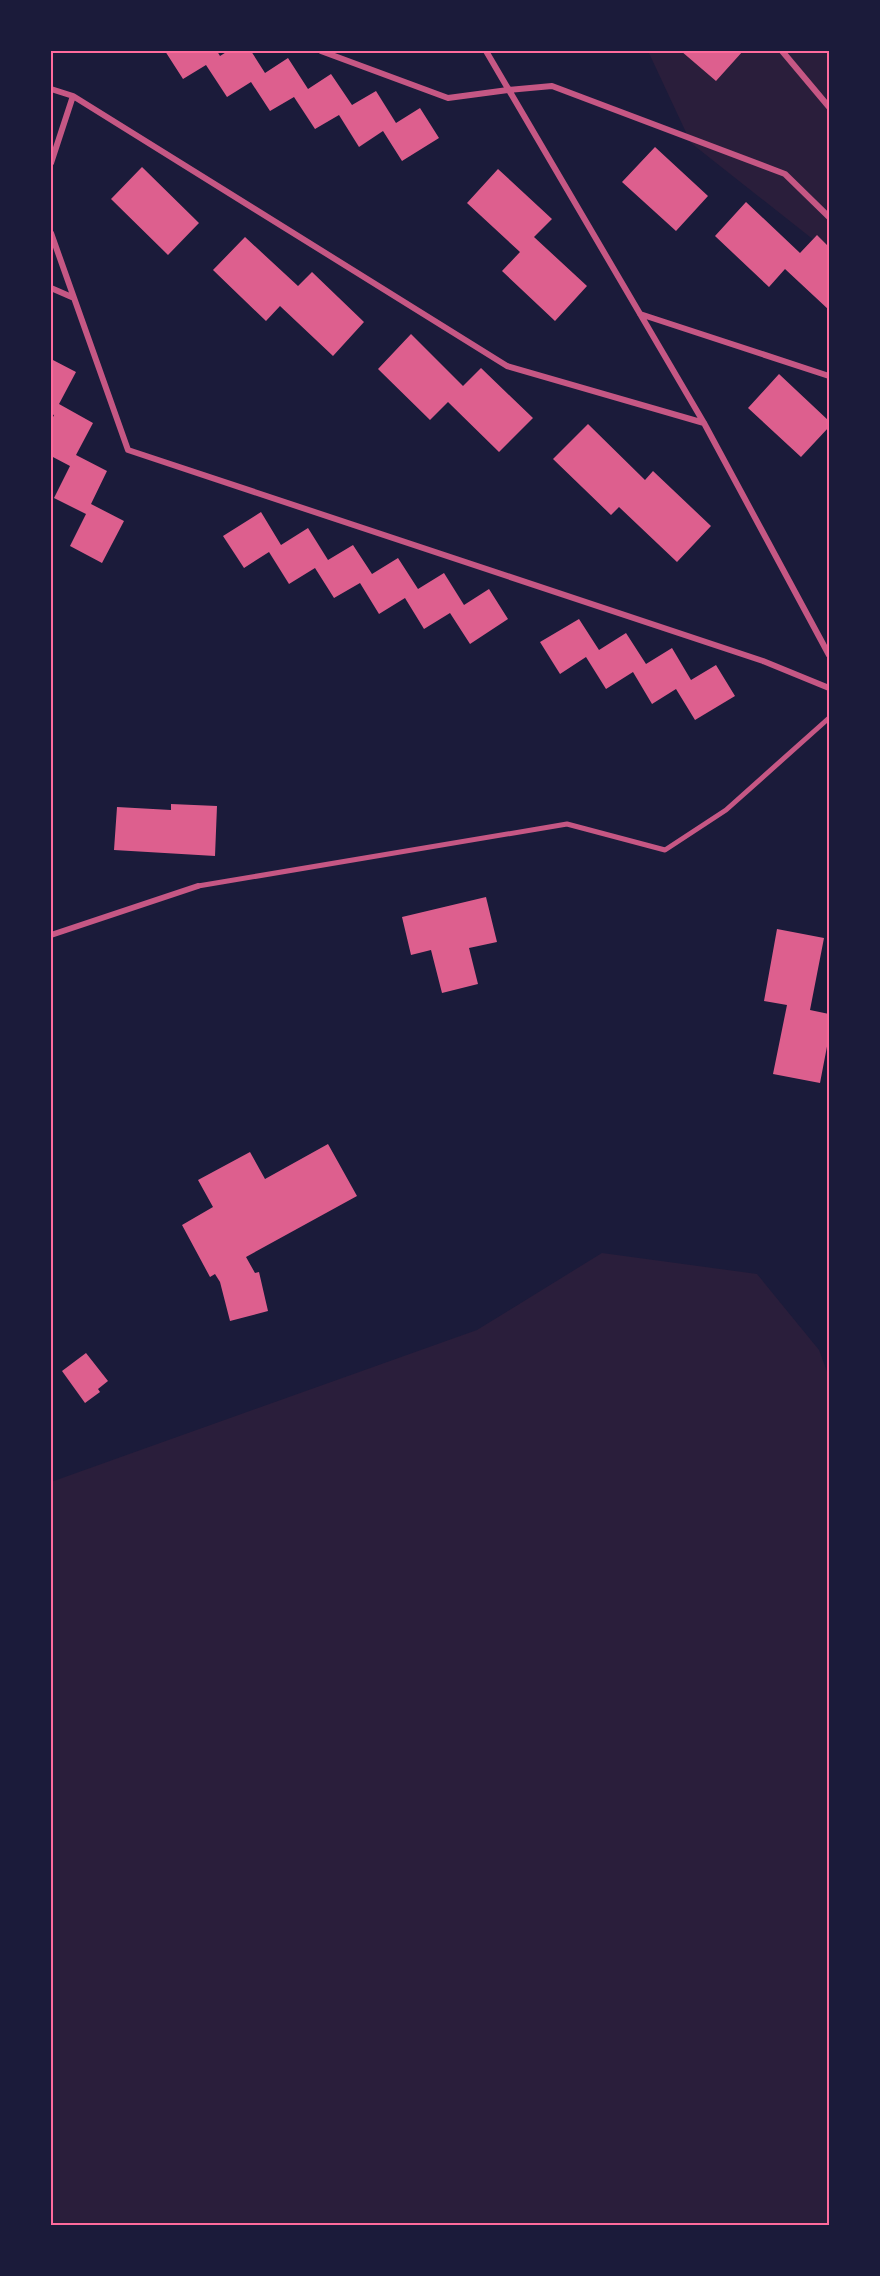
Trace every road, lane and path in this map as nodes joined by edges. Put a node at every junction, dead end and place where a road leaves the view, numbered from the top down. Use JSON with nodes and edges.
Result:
{"nodes":[{"id":1,"x":321,"y":51,"type":"edge"},
{"id":2,"x":486,"y":51,"type":"edge"},
{"id":3,"x":782,"y":51,"type":"edge"},
{"id":4,"x":51,"y":89,"type":"edge"},
{"id":5,"x":508,"y":90,"type":"junction"},
{"id":6,"x":73,"y":96,"type":"junction"},
{"id":7,"x":829,"y":107,"type":"edge"},
{"id":8,"x":51,"y":163,"type":"edge"},
{"id":9,"x":829,"y":217,"type":"edge"},
{"id":10,"x":51,"y":233,"type":"edge"},
{"id":11,"x":51,"y":288,"type":"edge"},
{"id":12,"x":74,"y":298,"type":"junction"},
{"id":13,"x":640,"y":314,"type":"junction"},
{"id":14,"x":829,"y":376,"type":"edge"},
{"id":15,"x":704,"y":423,"type":"junction"},
{"id":16,"x":829,"y":655,"type":"edge"},
{"id":17,"x":829,"y":688,"type":"edge"},
{"id":18,"x":829,"y":718,"type":"edge"},
{"id":19,"x":198,"y":886,"type":"joint"},
{"id":20,"x":51,"y":936,"type":"edge"}],
"edges":[{"from":1,"to":5,"type":"street"},
{"from":2,"to":5,"type":"street"},
{"from":3,"to":7,"type":"street"},
{"from":4,"to":6,"type":"street"},
{"from":5,"to":9,"type":"street"},
{"from":5,"to":13,"type":"street"},
{"from":6,"to":8,"type":"street"},
{"from":6,"to":15,"type":"street"},
{"from":10,"to":12,"type":"street"},
{"from":11,"to":12,"type":"street"},
{"from":12,"to":17,"type":"street"},
{"from":13,"to":14,"type":"street"},
{"from":13,"to":15,"type":"street"},
{"from":15,"to":16,"type":"street"},
{"from":18,"to":19,"type":"street"},
{"from":19,"to":20,"type":"street"}]}
